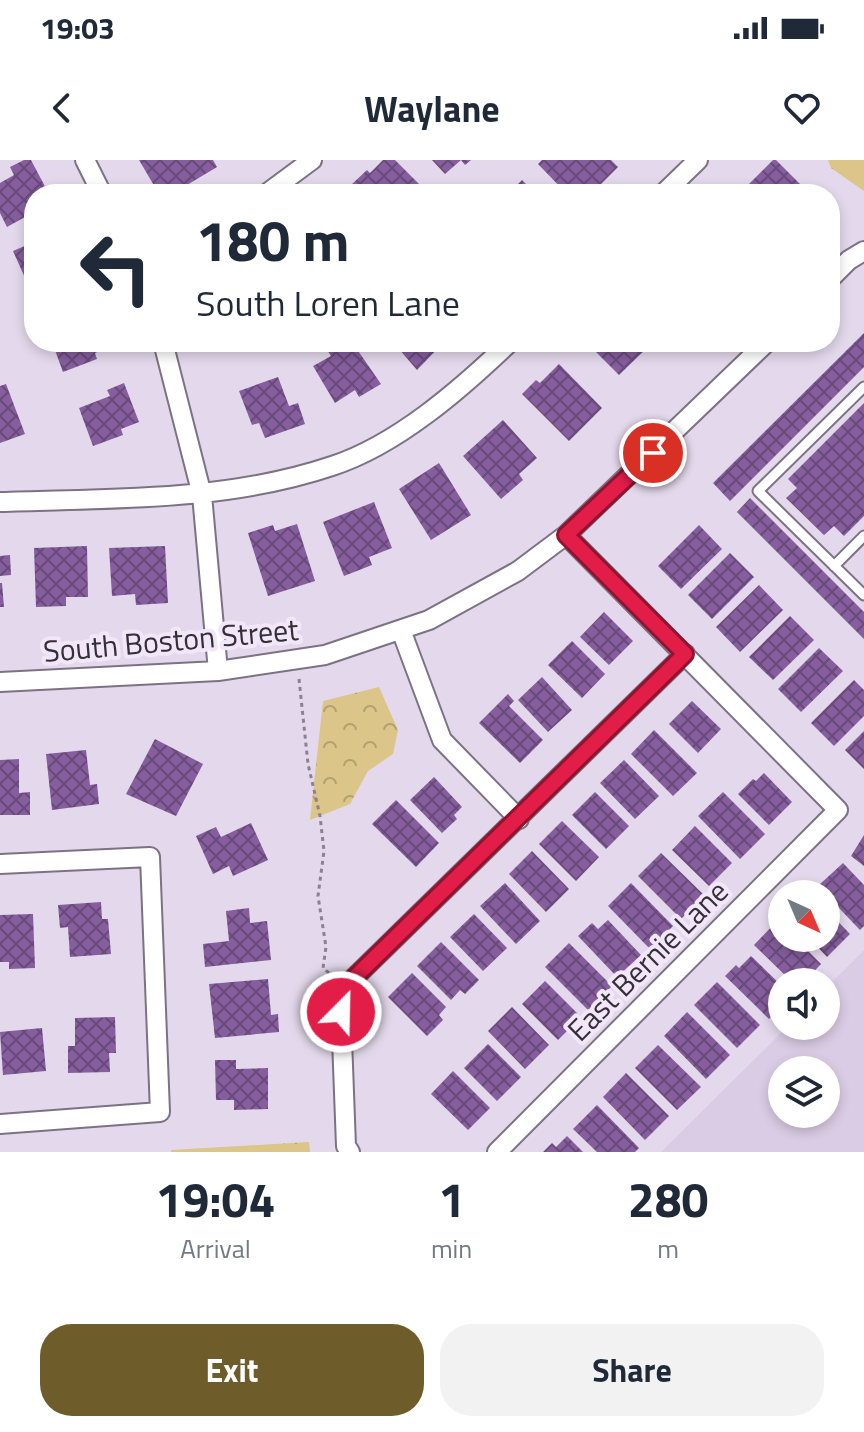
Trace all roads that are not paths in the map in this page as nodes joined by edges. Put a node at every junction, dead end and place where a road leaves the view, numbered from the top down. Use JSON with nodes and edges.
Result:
{"nodes":[{"id":1,"x":85,"y":160,"type":"edge"},
{"id":2,"x":312,"y":160,"type":"edge"},
{"id":3,"x":698,"y":160,"type":"edge"},
{"id":4,"x":97,"y":184,"type":"edge"},
{"id":5,"x":280,"y":184,"type":"edge"},
{"id":6,"x":673,"y":184,"type":"edge"},
{"id":7,"x":864,"y":234,"type":"edge"},
{"id":8,"x":857,"y":255,"type":"edge"},
{"id":9,"x":840,"y":270,"type":"edge"},
{"id":10,"x":166,"y":352,"type":"edge"},
{"id":11,"x":500,"y":352,"type":"edge"},
{"id":12,"x":757,"y":352,"type":"edge"},
{"id":13,"x":864,"y":387,"type":"edge"},
{"id":14,"x":202,"y":495,"type":"junction"},
{"id":15,"x":0,"y":502,"type":"edge"},
{"id":16,"x":566,"y":535,"type":"junction"},
{"id":17,"x":864,"y":536,"type":"edge"},
{"id":18,"x":834,"y":566,"type":"junction"},
{"id":19,"x":864,"y":595,"type":"edge"},
{"id":20,"x":401,"y":630,"type":"junction"},
{"id":21,"x":685,"y":654,"type":"junction"},
{"id":22,"x":218,"y":671,"type":"junction"},
{"id":23,"x":0,"y":682,"type":"edge"},
{"id":24,"x":519,"y":819,"type":"junction"},
{"id":25,"x":0,"y":864,"type":"edge"},
{"id":26,"x":0,"y":1124,"type":"edge"},
{"id":27,"x":350,"y":1152,"type":"edge"},
{"id":28,"x":497,"y":1152,"type":"edge"}],
"edges":[{"from":1,"to":4,"type":"street"},
{"from":2,"to":5,"type":"street"},
{"from":3,"to":6,"type":"street"},
{"from":7,"to":8,"type":"street"},
{"from":8,"to":9,"type":"street"},
{"from":10,"to":14,"type":"street"},
{"from":11,"to":14,"type":"street"},
{"from":12,"to":16,"type":"street","name":"South Boston Street"},
{"from":13,"to":18,"type":"lane"},
{"from":14,"to":15,"type":"street"},
{"from":14,"to":22,"type":"street"},
{"from":16,"to":20,"type":"street","name":"South Boston Street"},
{"from":16,"to":21,"type":"street"},
{"from":17,"to":18,"type":"lane"},
{"from":18,"to":19,"type":"lane"},
{"from":20,"to":22,"type":"street","name":"South Boston Street"},
{"from":20,"to":24,"type":"street"},
{"from":21,"to":24,"type":"street"},
{"from":21,"to":28,"type":"street","name":"East Bernie Lane"},
{"from":22,"to":23,"type":"street","name":"South Boston Street"},
{"from":24,"to":27,"type":"street"},
{"from":25,"to":26,"type":"street"}]}
